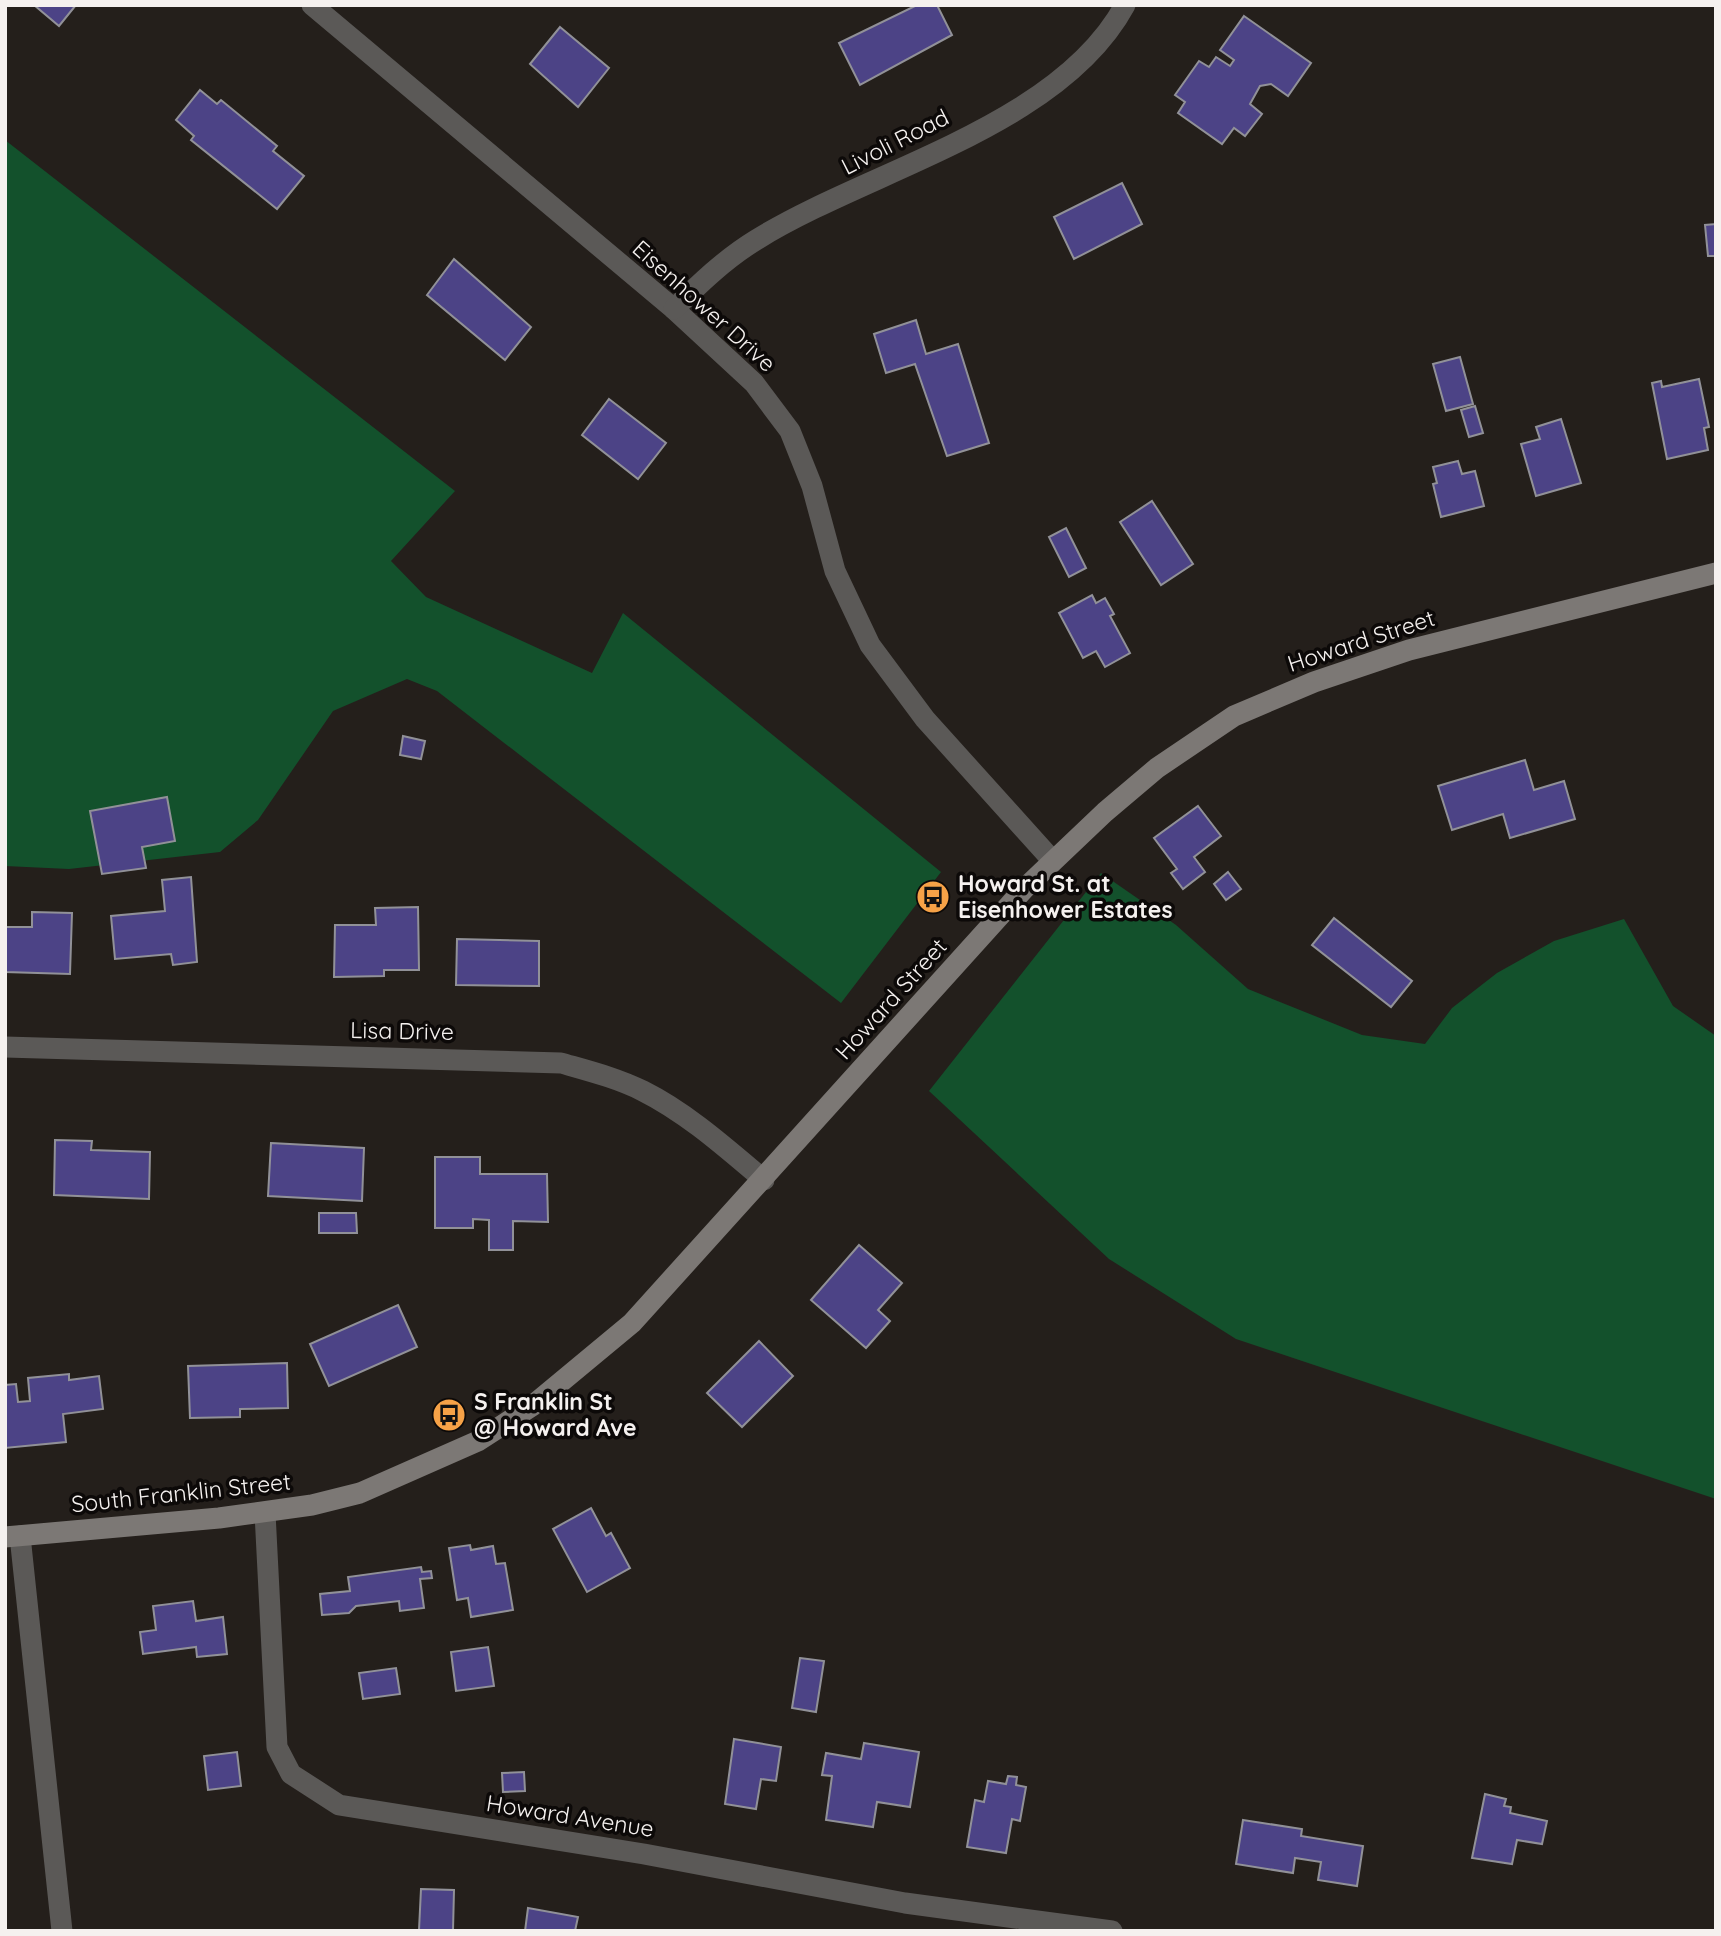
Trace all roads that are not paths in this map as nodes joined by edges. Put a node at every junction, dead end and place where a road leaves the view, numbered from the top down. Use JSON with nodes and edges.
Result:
{"nodes":[{"id":1,"x":312,"y":5,"type":"edge"},
{"id":2,"x":1125,"y":5,"type":"edge"},
{"id":3,"x":674,"y":309,"type":"junction"},
{"id":4,"x":1716,"y":573,"type":"edge"},
{"id":5,"x":1052,"y":860,"type":"junction"},
{"id":6,"x":5,"y":1047,"type":"edge"},
{"id":7,"x":764,"y":1180,"type":"junction"},
{"id":8,"x":360,"y":1493,"type":"joint"},
{"id":9,"x":265,"y":1513,"type":"junction"},
{"id":10,"x":13,"y":1536,"type":"edge"},
{"id":11,"x":62,"y":1931,"type":"edge"},
{"id":12,"x":1112,"y":1931,"type":"edge"}],
"edges":[{"from":1,"to":3,"type":"street","name":"Eisenhower Drive"},
{"from":2,"to":3,"type":"street","name":"Livoli Road"},
{"from":3,"to":5,"type":"street","name":"Eisenhower Drive"},
{"from":4,"to":5,"type":"main road","name":"Howard Street"},
{"from":5,"to":7,"type":"main road","name":"Howard Street"},
{"from":6,"to":7,"type":"street","name":"Lisa Drive"},
{"from":7,"to":8,"type":"main road","name":"Howard Street"},
{"from":8,"to":9,"type":"main road","name":"South Franklin Street"},
{"from":9,"to":10,"type":"main road","name":"South Franklin Street"},
{"from":9,"to":12,"type":"street","name":"Howard Avenue"},
{"from":10,"to":11,"type":"street"}]}
